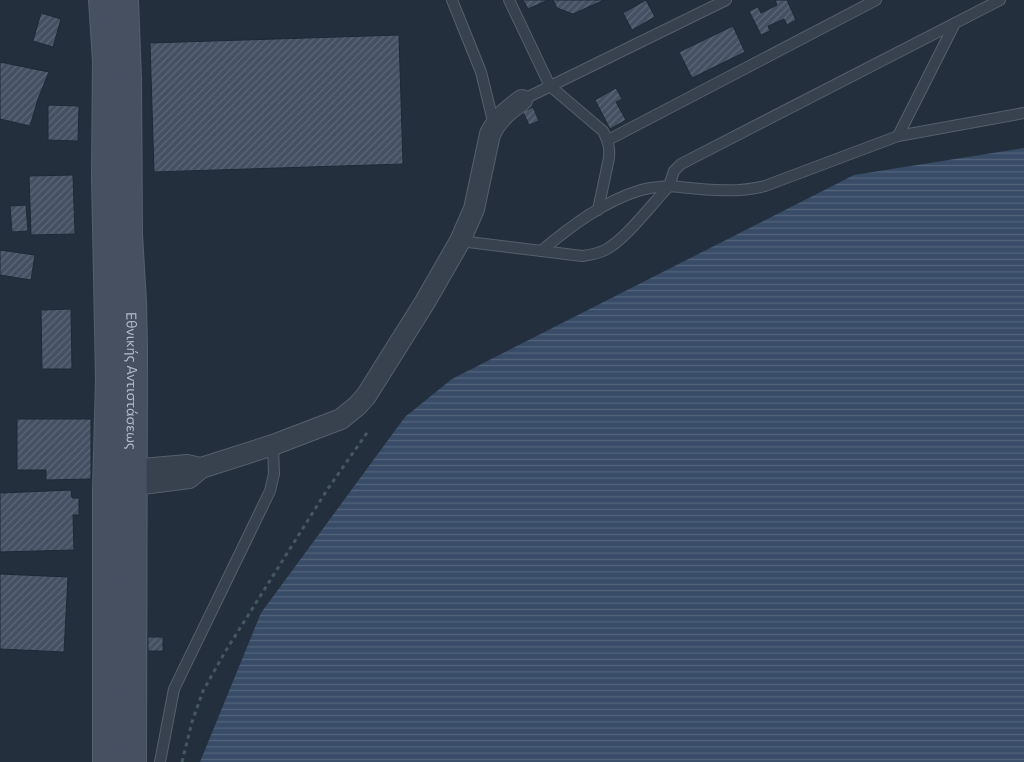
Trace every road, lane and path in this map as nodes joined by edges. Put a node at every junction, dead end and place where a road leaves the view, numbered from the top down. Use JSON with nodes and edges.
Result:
{"nodes":[{"id":1,"x":103,"y":0,"type":"edge"},
{"id":2,"x":124,"y":0,"type":"edge"},
{"id":3,"x":452,"y":0,"type":"edge"},
{"id":4,"x":509,"y":0,"type":"edge"},
{"id":5,"x":726,"y":0,"type":"edge"},
{"id":6,"x":876,"y":0,"type":"edge"},
{"id":7,"x":1000,"y":0,"type":"edge"},
{"id":8,"x":955,"y":23,"type":"junction"},
{"id":9,"x":550,"y":86,"type":"junction"},
{"id":10,"x":522,"y":100,"type":"joint"},
{"id":11,"x":1024,"y":113,"type":"edge"},
{"id":12,"x":494,"y":126,"type":"junction"},
{"id":13,"x":898,"y":136,"type":"junction"},
{"id":14,"x":608,"y":140,"type":"junction"},
{"id":15,"x":668,"y":186,"type":"junction"},
{"id":16,"x":598,"y":210,"type":"junction"},
{"id":17,"x":460,"y":242,"type":"junction"},
{"id":18,"x":541,"y":251,"type":"junction"},
{"id":19,"x":369,"y":430,"type":"dead end"},
{"id":20,"x":273,"y":445,"type":"junction"},
{"id":21,"x":120,"y":479,"type":"junction"},
{"id":22,"x":107,"y":762,"type":"edge"},
{"id":23,"x":132,"y":762,"type":"edge"},
{"id":24,"x":160,"y":762,"type":"edge"},
{"id":25,"x":182,"y":762,"type":"edge"}],
"edges":[{"from":1,"to":21,"type":"main road","name":"Εθνικής Αντιστάσεως"},
{"from":2,"to":21,"type":"main road","name":"Εθνικής Αντιστάσεως"},
{"from":3,"to":12,"type":"lane"},
{"from":4,"to":9,"type":"lane"},
{"from":5,"to":9,"type":"lane"},
{"from":6,"to":14,"type":"lane"},
{"from":7,"to":8,"type":"lane"},
{"from":8,"to":13,"type":"lane"},
{"from":8,"to":15,"type":"lane"},
{"from":9,"to":10,"type":"lane"},
{"from":9,"to":14,"type":"lane"},
{"from":10,"to":12,"type":"street"},
{"from":11,"to":13,"type":"lane"},
{"from":12,"to":17,"type":"street"},
{"from":13,"to":15,"type":"lane"},
{"from":14,"to":16,"type":"lane"},
{"from":15,"to":16,"type":"lane"},
{"from":15,"to":18,"type":"lane"},
{"from":16,"to":18,"type":"lane"},
{"from":17,"to":18,"type":"lane"},
{"from":17,"to":20,"type":"street"},
{"from":19,"to":25,"type":"path"},
{"from":20,"to":21,"type":"street"},
{"from":20,"to":24,"type":"lane"},
{"from":21,"to":22,"type":"main road","name":"Εθνικής Αντιστάσεως"},
{"from":21,"to":23,"type":"main road","name":"Εθνικής Αντιστάσεως"}]}
